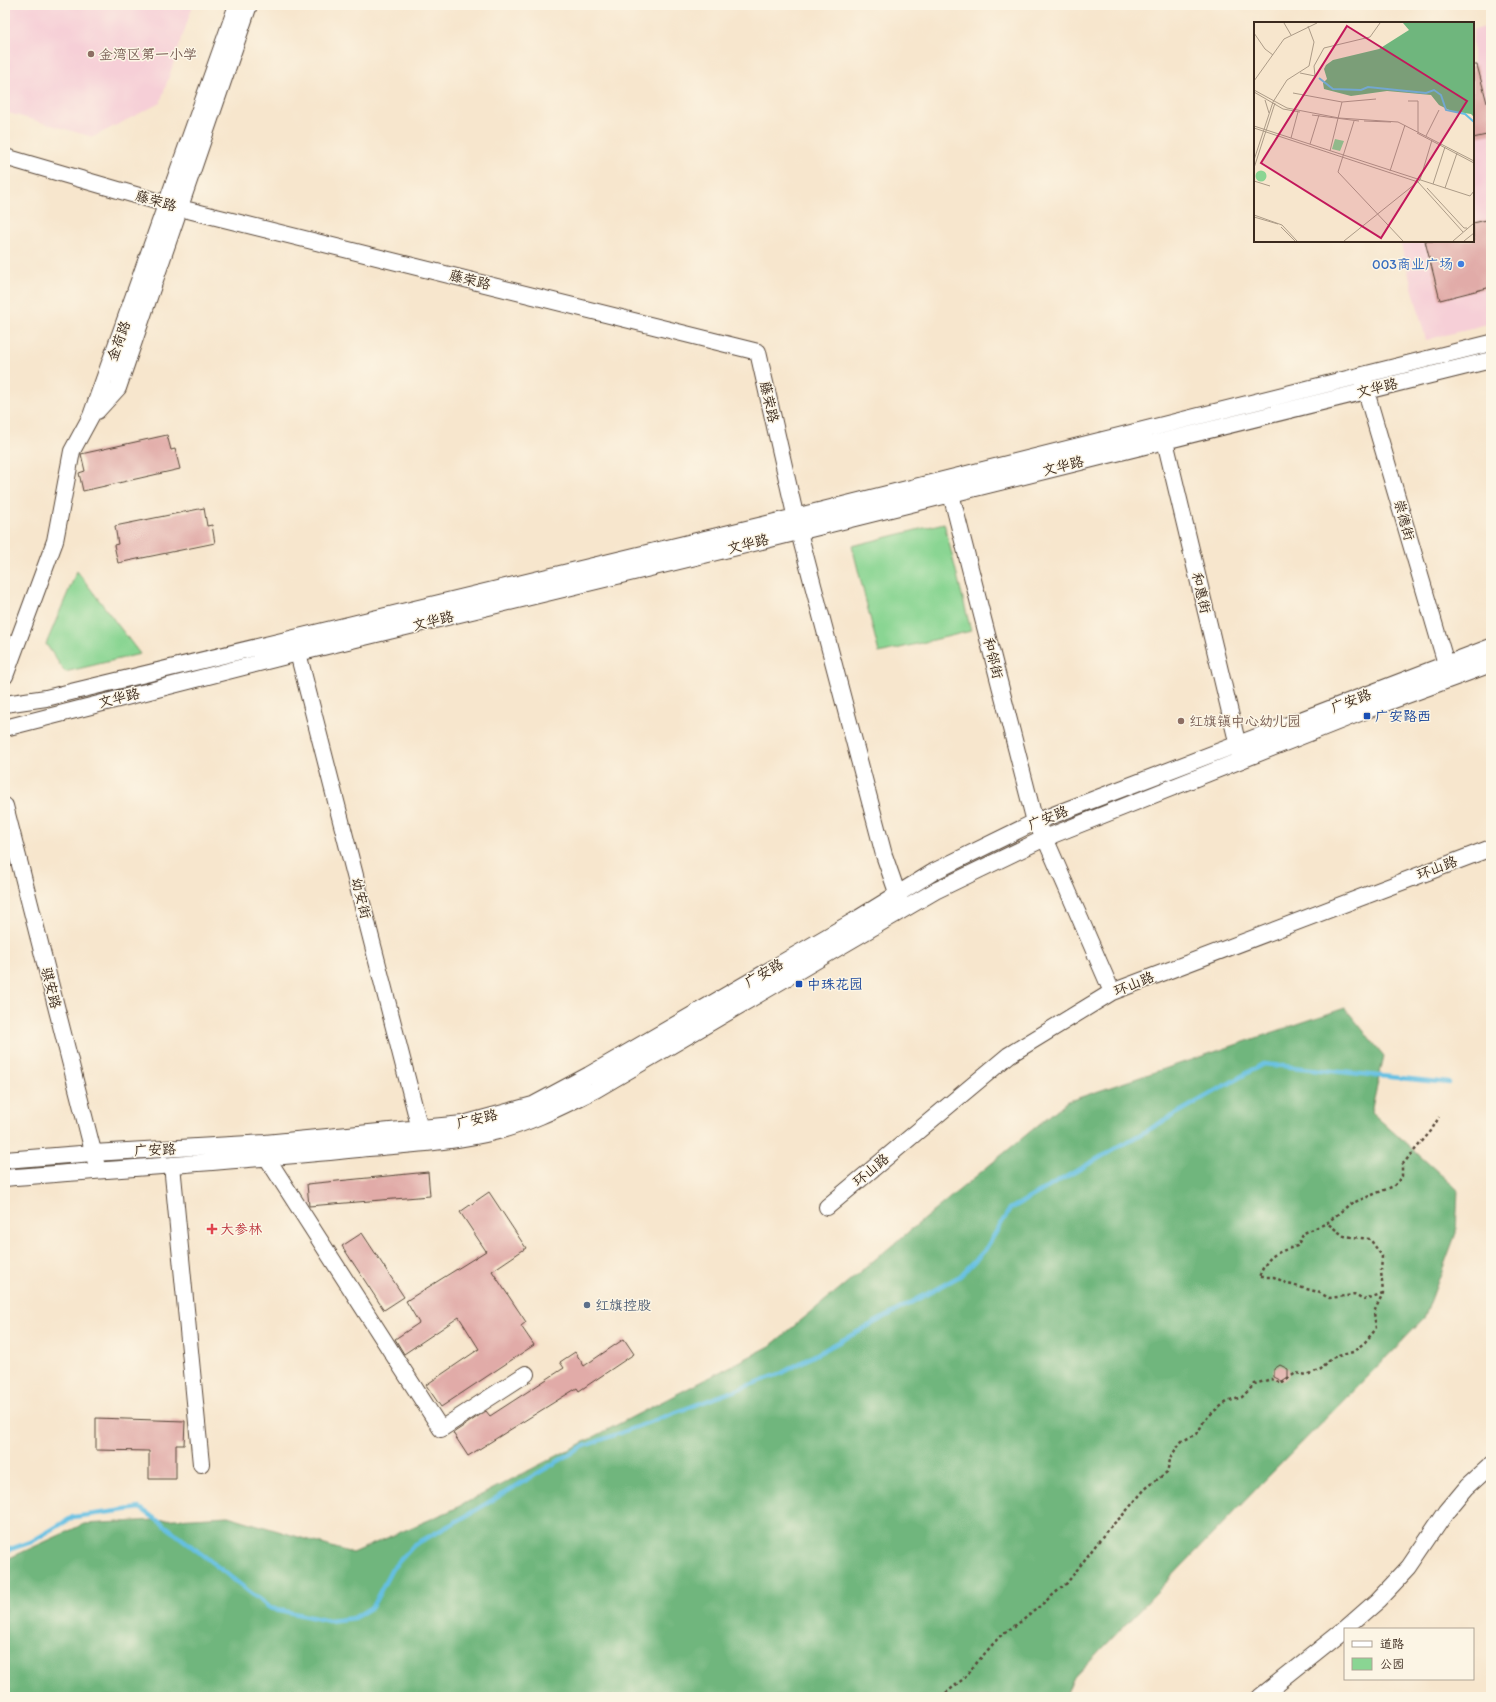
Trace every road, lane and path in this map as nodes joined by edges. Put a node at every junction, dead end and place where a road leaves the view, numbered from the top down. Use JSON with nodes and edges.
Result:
{"nodes":[{"id":1,"x":236,"y":5,"type":"edge"},
{"id":2,"x":249,"y":5,"type":"edge"},
{"id":3,"x":5,"y":156,"type":"edge"},
{"id":4,"x":174,"y":206,"type":"junction"},
{"id":5,"x":1491,"y":342,"type":"edge"},
{"id":6,"x":1491,"y":360,"type":"edge"},
{"id":7,"x":1361,"y":375,"type":"junction"},
{"id":8,"x":1366,"y":391,"type":"junction"},
{"id":9,"x":1165,"y":441,"type":"junction"},
{"id":10,"x":951,"y":494,"type":"junction"},
{"id":11,"x":797,"y":524,"type":"junction"},
{"id":12,"x":313,"y":633,"type":"junction"},
{"id":13,"x":1491,"y":647,"type":"edge"},
{"id":14,"x":298,"y":653,"type":"junction"},
{"id":15,"x":1491,"y":664,"type":"edge"},
{"id":16,"x":1449,"y":672,"type":"junction"},
{"id":17,"x":5,"y":676,"type":"edge"},
{"id":18,"x":5,"y":704,"type":"edge"},
{"id":19,"x":5,"y":728,"type":"edge"},
{"id":20,"x":1240,"y":752,"type":"junction"},
{"id":21,"x":5,"y":806,"type":"edge"},
{"id":22,"x":1035,"y":822,"type":"junction"},
{"id":23,"x":1044,"y":838,"type":"junction"},
{"id":24,"x":1491,"y":848,"type":"edge"},
{"id":25,"x":897,"y":894,"type":"junction"},
{"id":26,"x":903,"y":909,"type":"junction"},
{"id":27,"x":1112,"y":992,"type":"junction"},
{"id":28,"x":1438,"y":1117,"type":"dead end"},
{"id":29,"x":421,"y":1135,"type":"junction"},
{"id":30,"x":266,"y":1151,"type":"junction"},
{"id":31,"x":93,"y":1153,"type":"junction"},
{"id":32,"x":5,"y":1160,"type":"edge"},
{"id":33,"x":172,"y":1165,"type":"junction"},
{"id":34,"x":98,"y":1171,"type":"junction"},
{"id":35,"x":5,"y":1178,"type":"edge"},
{"id":36,"x":827,"y":1207,"type":"dead end"},
{"id":37,"x":1327,"y":1223,"type":"junction"},
{"id":38,"x":1383,"y":1293,"type":"junction"},
{"id":39,"x":526,"y":1374,"type":"dead end"},
{"id":40,"x":201,"y":1464,"type":"dead end"},
{"id":41,"x":1491,"y":1465,"type":"edge"},
{"id":42,"x":1346,"y":1628,"type":"edge"},
{"id":43,"x":1344,"y":1630,"type":"edge"},
{"id":44,"x":941,"y":1697,"type":"edge"},
{"id":45,"x":1260,"y":1697,"type":"edge"}],
"edges":[{"from":1,"to":4,"type":"street","name":"金荷路"},
{"from":2,"to":4,"type":"street"},
{"from":3,"to":4,"type":"street","name":"藤荣路"},
{"from":4,"to":11,"type":"street","name":"藤荣路"},
{"from":4,"to":17,"type":"street","name":"金荷路"},
{"from":5,"to":7,"type":"street","name":"文华路"},
{"from":6,"to":8,"type":"street","name":"文华路"},
{"from":7,"to":8,"type":"street","name":"崇德街"},
{"from":7,"to":11,"type":"street","name":"文华路"},
{"from":8,"to":9,"type":"street","name":"文华路"},
{"from":8,"to":16,"type":"street","name":"崇德街"},
{"from":9,"to":10,"type":"street","name":"文华路"},
{"from":9,"to":20,"type":"street","name":"和惠街"},
{"from":10,"to":11,"type":"street","name":"文华路"},
{"from":10,"to":22,"type":"street","name":"和邻街"},
{"from":11,"to":12,"type":"street","name":"文华路"},
{"from":11,"to":14,"type":"street","name":"文华路"},
{"from":11,"to":25,"type":"street"},
{"from":12,"to":14,"type":"street"},
{"from":12,"to":18,"type":"street","name":"文华路"},
{"from":13,"to":16,"type":"street","name":"广安路"},
{"from":14,"to":19,"type":"street","name":"文华路"},
{"from":14,"to":29,"type":"street","name":"幼安街"},
{"from":15,"to":16,"type":"street","name":"广安路"},
{"from":16,"to":20,"type":"street","name":"广安路"},
{"from":20,"to":22,"type":"street","name":"广安路"},
{"from":20,"to":23,"type":"street","name":"广安路"},
{"from":21,"to":31,"type":"street","name":"骐安路"},
{"from":22,"to":23,"type":"street","name":"和邻街"},
{"from":22,"to":25,"type":"street","name":"广安路"},
{"from":23,"to":26,"type":"street","name":"广安路"},
{"from":23,"to":27,"type":"street","name":"和邻街"},
{"from":24,"to":27,"type":"street","name":"环山路"},
{"from":25,"to":26,"type":"street"},
{"from":25,"to":29,"type":"street","name":"广安路"},
{"from":26,"to":29,"type":"street","name":"广安路"},
{"from":27,"to":36,"type":"street","name":"环山路"},
{"from":28,"to":37,"type":"path"},
{"from":29,"to":30,"type":"street","name":"广安路"},
{"from":30,"to":31,"type":"street","name":"广安路"},
{"from":30,"to":33,"type":"street","name":"广安路"},
{"from":30,"to":39,"type":"street"},
{"from":31,"to":32,"type":"street","name":"广安路"},
{"from":31,"to":34,"type":"street","name":"骐安路"},
{"from":33,"to":34,"type":"street","name":"广安路"},
{"from":33,"to":40,"type":"street"},
{"from":34,"to":35,"type":"street","name":"广安路"},
{"from":37,"to":38,"type":"path"},
{"from":37,"to":38,"type":"path"},
{"from":38,"to":44,"type":"path"},
{"from":41,"to":42,"type":"street"},
{"from":43,"to":45,"type":"street"}]}
